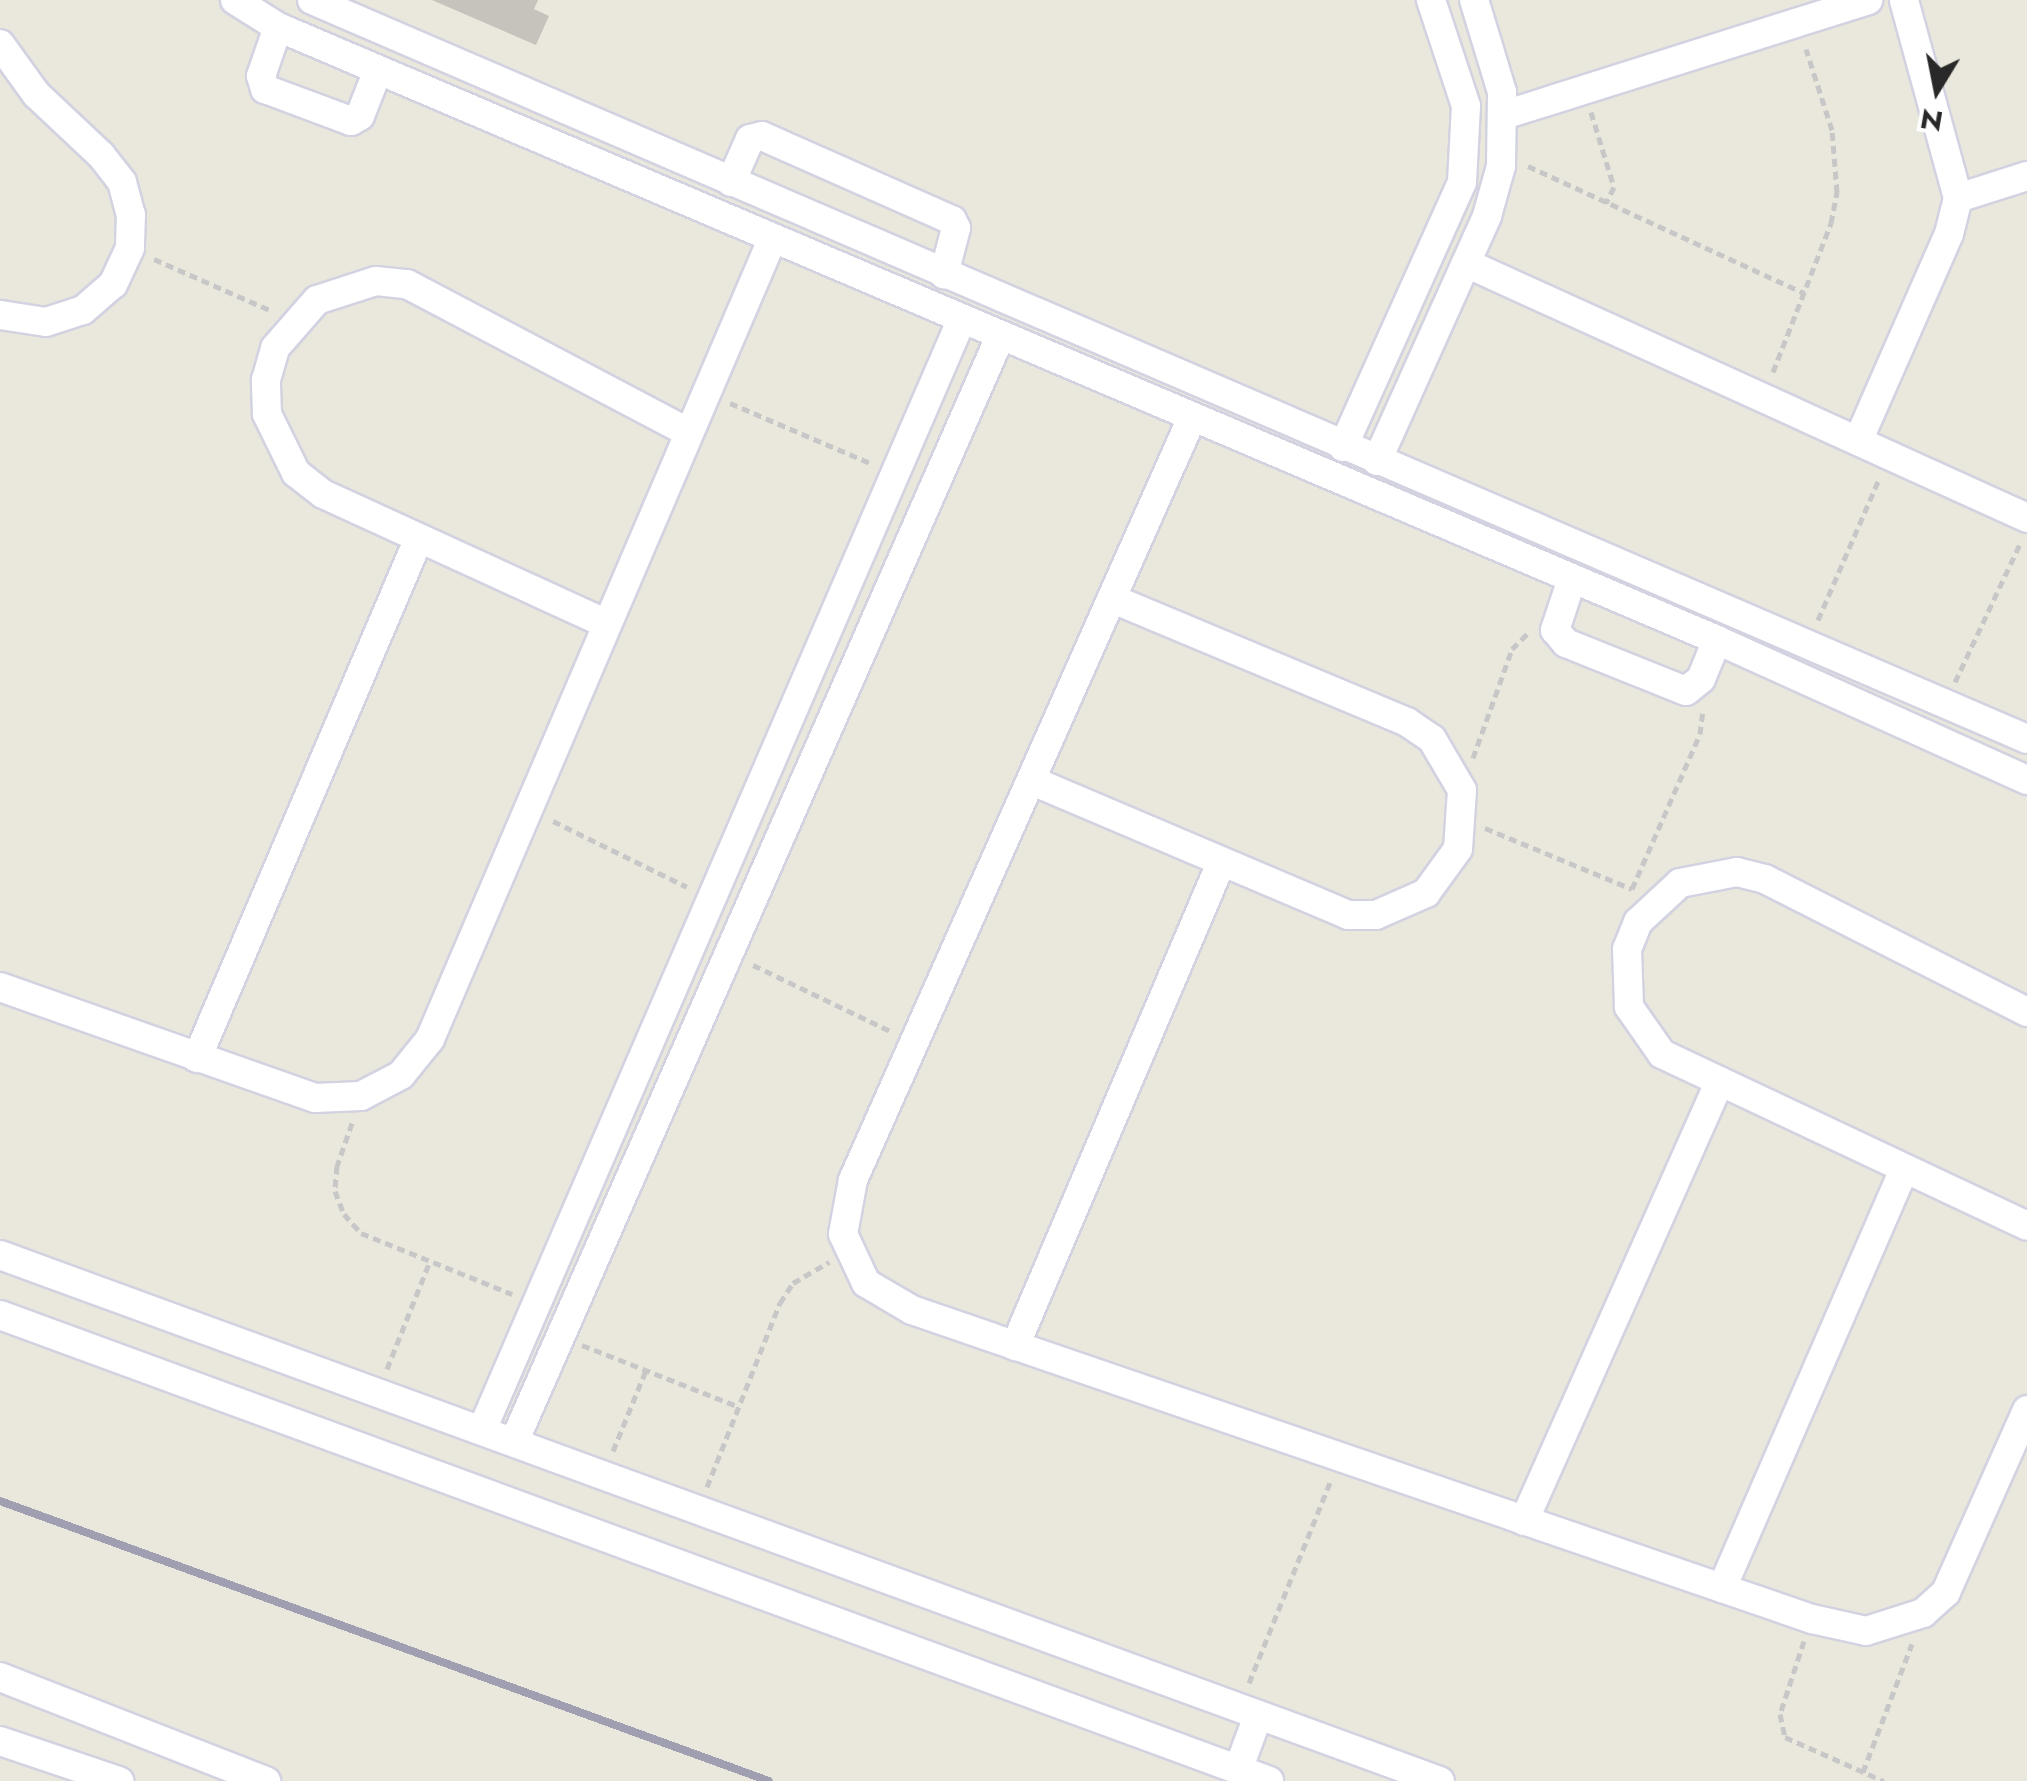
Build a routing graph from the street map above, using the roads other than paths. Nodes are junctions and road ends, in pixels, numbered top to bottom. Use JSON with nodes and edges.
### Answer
{"nodes":[{"id":1,"x":235,"y":0,"type":"edge"},
{"id":2,"x":312,"y":0,"type":"edge"},
{"id":3,"x":1431,"y":0,"type":"edge"},
{"id":4,"x":1868,"y":0,"type":"edge"},
{"id":5,"x":1904,"y":0,"type":"edge"},
{"id":6,"x":1478,"y":11,"type":"edge"},
{"id":7,"x":347,"y":14,"type":"junction"},
{"id":8,"x":278,"y":27,"type":"junction"},
{"id":9,"x":1444,"y":35,"type":"junction"},
{"id":10,"x":0,"y":44,"type":"edge"},
{"id":11,"x":336,"y":52,"type":"junction"},
{"id":12,"x":378,"y":70,"type":"junction"},
{"id":13,"x":1504,"y":115,"type":"junction"},
{"id":14,"x":2027,"y":176,"type":"edge"},
{"id":15,"x":732,"y":182,"type":"junction"},
{"id":16,"x":1958,"y":198,"type":"junction"},
{"id":17,"x":772,"y":240,"type":"junction"},
{"id":18,"x":869,"y":241,"type":"junction"},
{"id":19,"x":1466,"y":263,"type":"junction"},
{"id":20,"x":944,"y":274,"type":"junction"},
{"id":21,"x":855,"y":275,"type":"junction"},
{"id":22,"x":0,"y":316,"type":"edge"},
{"id":23,"x":961,"y":321,"type":"junction"},
{"id":24,"x":1000,"y":337,"type":"junction"},
{"id":25,"x":1390,"y":346,"type":"junction"},
{"id":26,"x":1422,"y":362,"type":"junction"},
{"id":27,"x":1192,"y":420,"type":"junction"},
{"id":28,"x":919,"y":422,"type":"junction"},
{"id":29,"x":688,"y":432,"type":"junction"},
{"id":30,"x":952,"y":438,"type":"junction"},
{"id":31,"x":1858,"y":441,"type":"junction"},
{"id":32,"x":1343,"y":448,"type":"junction"},
{"id":33,"x":1377,"y":461,"type":"junction"},
{"id":34,"x":1523,"y":517,"type":"junction"},
{"id":35,"x":2027,"y":518,"type":"edge"},
{"id":36,"x":418,"y":538,"type":"junction"},
{"id":37,"x":1508,"y":553,"type":"junction"},
{"id":38,"x":1572,"y":579,"type":"junction"},
{"id":39,"x":1116,"y":600,"type":"junction"},
{"id":40,"x":607,"y":624,"type":"junction"},
{"id":41,"x":1717,"y":640,"type":"junction"},
{"id":42,"x":2027,"y":739,"type":"edge"},
{"id":43,"x":2027,"y":780,"type":"edge"},
{"id":44,"x":1035,"y":782,"type":"junction"},
{"id":45,"x":1222,"y":864,"type":"junction"},
{"id":46,"x":0,"y":987,"type":"edge"},
{"id":47,"x":2027,"y":1012,"type":"edge"},
{"id":48,"x":197,"y":1058,"type":"junction"},
{"id":49,"x":1718,"y":1085,"type":"junction"},
{"id":50,"x":1904,"y":1170,"type":"junction"},
{"id":51,"x":2027,"y":1226,"type":"edge"},
{"id":52,"x":0,"y":1255,"type":"edge"},
{"id":53,"x":0,"y":1315,"type":"edge"},
{"id":54,"x":524,"y":1334,"type":"junction"},
{"id":55,"x":558,"y":1342,"type":"junction"},
{"id":56,"x":1016,"y":1346,"type":"junction"},
{"id":57,"x":2027,"y":1410,"type":"edge"},
{"id":58,"x":482,"y":1430,"type":"junction"},
{"id":59,"x":514,"y":1442,"type":"junction"},
{"id":60,"x":1524,"y":1521,"type":"junction"},
{"id":61,"x":1722,"y":1588,"type":"junction"},
{"id":62,"x":0,"y":1677,"type":"edge"},
{"id":63,"x":1248,"y":1712,"type":"junction"},
{"id":64,"x":0,"y":1741,"type":"edge"},
{"id":65,"x":1238,"y":1770,"type":"junction"},
{"id":66,"x":119,"y":1781,"type":"edge"},
{"id":67,"x":266,"y":1781,"type":"edge"},
{"id":68,"x":1269,"y":1781,"type":"edge"},
{"id":69,"x":1440,"y":1781,"type":"edge"}],
"edges":[{"from":1,"to":8,"type":"street"},
{"from":2,"to":7,"type":"street"},
{"from":3,"to":9,"type":"street"},
{"from":4,"to":13,"type":"street"},
{"from":5,"to":16,"type":"street"},
{"from":6,"to":9,"type":"street"},
{"from":6,"to":13,"type":"street"},
{"from":7,"to":11,"type":"street"},
{"from":7,"to":15,"type":"street"},
{"from":8,"to":11,"type":"street"},
{"from":8,"to":12,"type":"street"},
{"from":9,"to":25,"type":"street"},
{"from":10,"to":22,"type":"street"},
{"from":11,"to":12,"type":"street"},
{"from":12,"to":17,"type":"street"},
{"from":13,"to":19,"type":"street"},
{"from":14,"to":16,"type":"street"},
{"from":15,"to":18,"type":"street"},
{"from":15,"to":20,"type":"street"},
{"from":16,"to":31,"type":"street"},
{"from":17,"to":21,"type":"street"},
{"from":17,"to":29,"type":"street"},
{"from":18,"to":20,"type":"street"},
{"from":18,"to":21,"type":"street"},
{"from":19,"to":26,"type":"street"},
{"from":19,"to":31,"type":"street"},
{"from":20,"to":32,"type":"street"},
{"from":21,"to":23,"type":"street"},
{"from":23,"to":24,"type":"street"},
{"from":23,"to":28,"type":"street"},
{"from":24,"to":27,"type":"street"},
{"from":24,"to":30,"type":"street"},
{"from":25,"to":26,"type":"street"},
{"from":25,"to":32,"type":"street"},
{"from":26,"to":33,"type":"street"},
{"from":27,"to":37,"type":"street"},
{"from":27,"to":39,"type":"street"},
{"from":28,"to":30,"type":"street"},
{"from":28,"to":54,"type":"street"},
{"from":29,"to":36,"type":"street"},
{"from":29,"to":40,"type":"street"},
{"from":30,"to":55,"type":"street"},
{"from":31,"to":35,"type":"street"},
{"from":32,"to":33,"type":"street"},
{"from":33,"to":34,"type":"street"},
{"from":34,"to":37,"type":"street"},
{"from":34,"to":42,"type":"street"},
{"from":36,"to":40,"type":"street"},
{"from":36,"to":48,"type":"street"},
{"from":37,"to":38,"type":"street"},
{"from":38,"to":41,"type":"street"},
{"from":38,"to":41,"type":"street"},
{"from":39,"to":44,"type":"street"},
{"from":39,"to":45,"type":"street"},
{"from":40,"to":48,"type":"street"},
{"from":41,"to":43,"type":"street"},
{"from":44,"to":45,"type":"street"},
{"from":44,"to":56,"type":"street"},
{"from":45,"to":56,"type":"street"},
{"from":46,"to":48,"type":"street"},
{"from":47,"to":49,"type":"street"},
{"from":49,"to":50,"type":"street"},
{"from":49,"to":60,"type":"street"},
{"from":50,"to":51,"type":"street"},
{"from":50,"to":61,"type":"street"},
{"from":52,"to":58,"type":"street"},
{"from":53,"to":65,"type":"street"},
{"from":54,"to":55,"type":"street"},
{"from":54,"to":58,"type":"street"},
{"from":55,"to":59,"type":"street"},
{"from":56,"to":60,"type":"street"},
{"from":57,"to":61,"type":"street"},
{"from":58,"to":59,"type":"street"},
{"from":59,"to":63,"type":"street"},
{"from":60,"to":61,"type":"street"},
{"from":62,"to":67,"type":"street"},
{"from":63,"to":65,"type":"street"},
{"from":63,"to":69,"type":"street"},
{"from":64,"to":66,"type":"street"},
{"from":65,"to":68,"type":"street"}]}
